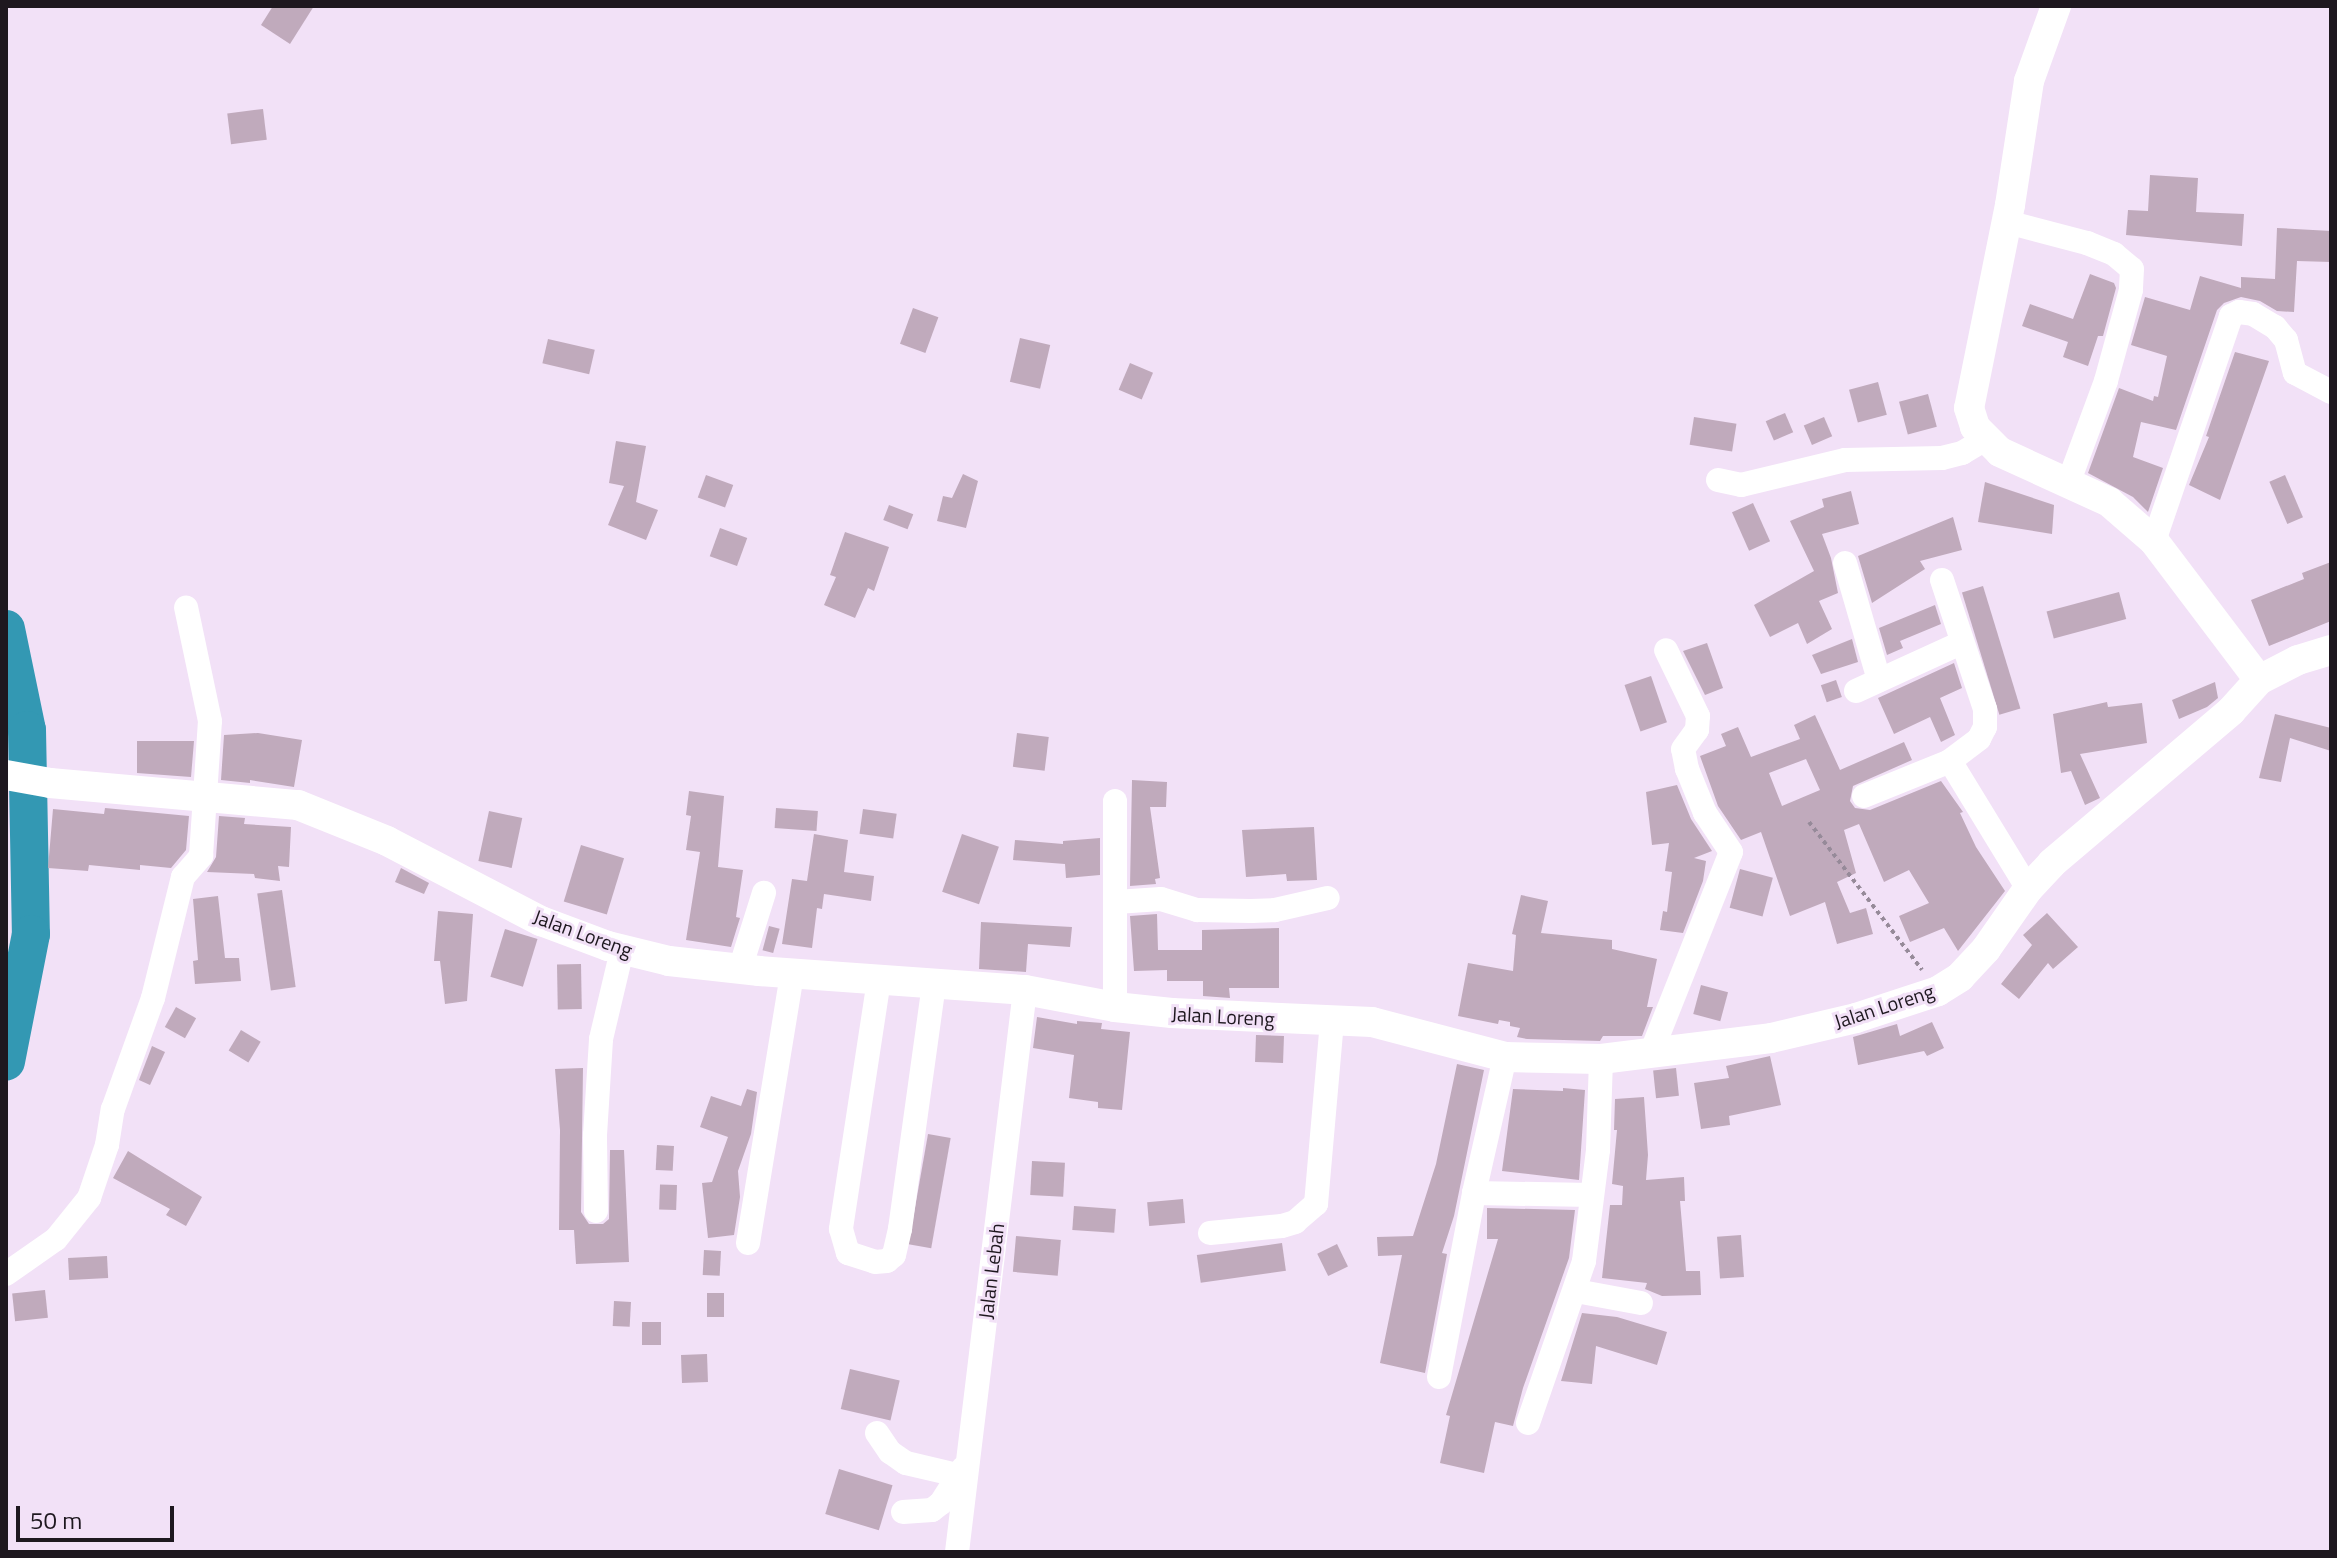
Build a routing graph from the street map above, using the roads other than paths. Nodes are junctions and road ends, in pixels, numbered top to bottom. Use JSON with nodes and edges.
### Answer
{"nodes":[{"id":1,"x":2056,"y":6,"type":"edge"},
{"id":2,"x":2007,"y":222,"type":"junction"},
{"id":3,"x":2331,"y":392,"type":"edge"},
{"id":4,"x":1985,"y":439,"type":"junction"},
{"id":5,"x":1718,"y":480,"type":"dead end"},
{"id":6,"x":2068,"y":484,"type":"junction"},
{"id":7,"x":2154,"y":541,"type":"junction"},
{"id":8,"x":1845,"y":563,"type":"dead end"},
{"id":9,"x":1942,"y":580,"type":"dead end"},
{"id":10,"x":186,"y":607,"type":"dead end"},
{"id":11,"x":1961,"y":643,"type":"junction"},
{"id":12,"x":1666,"y":650,"type":"dead end"},
{"id":13,"x":2331,"y":650,"type":"edge"},
{"id":14,"x":1879,"y":680,"type":"junction"},
{"id":15,"x":2259,"y":680,"type":"junction"},
{"id":16,"x":1856,"y":691,"type":"dead end"},
{"id":17,"x":1950,"y":761,"type":"junction"},
{"id":18,"x":6,"y":775,"type":"edge"},
{"id":19,"x":204,"y":796,"type":"junction"},
{"id":20,"x":1864,"y":796,"type":"dead end"},
{"id":21,"x":1115,"y":801,"type":"dead end"},
{"id":22,"x":2028,"y":889,"type":"junction"},
{"id":23,"x":764,"y":893,"type":"dead end"},
{"id":24,"x":1328,"y":898,"type":"dead end"},
{"id":25,"x":1116,"y":902,"type":"junction"},
{"id":26,"x":622,"y":950,"type":"junction"},
{"id":27,"x":740,"y":969,"type":"junction"},
{"id":28,"x":792,"y":974,"type":"junction"},
{"id":29,"x":879,"y":980,"type":"junction"},
{"id":30,"x":934,"y":984,"type":"junction"},
{"id":31,"x":1025,"y":990,"type":"junction"},
{"id":32,"x":1115,"y":1007,"type":"junction"},
{"id":33,"x":1332,"y":1020,"type":"junction"},
{"id":34,"x":1651,"y":1053,"type":"junction"},
{"id":35,"x":1505,"y":1057,"type":"junction"},
{"id":36,"x":1601,"y":1059,"type":"junction"},
{"id":37,"x":1474,"y":1193,"type":"junction"},
{"id":38,"x":1592,"y":1195,"type":"junction"},
{"id":39,"x":596,"y":1211,"type":"dead end"},
{"id":40,"x":1210,"y":1233,"type":"dead end"},
{"id":41,"x":748,"y":1243,"type":"dead end"},
{"id":42,"x":6,"y":1274,"type":"edge"},
{"id":43,"x":1576,"y":1291,"type":"junction"},
{"id":44,"x":1641,"y":1303,"type":"dead end"},
{"id":45,"x":1439,"y":1377,"type":"dead end"},
{"id":46,"x":1528,"y":1423,"type":"dead end"},
{"id":47,"x":877,"y":1433,"type":"dead end"},
{"id":48,"x":962,"y":1469,"type":"junction"},
{"id":49,"x":903,"y":1512,"type":"dead end"},
{"id":50,"x":957,"y":1552,"type":"edge"}],
"edges":[{"from":1,"to":2,"type":"street"},
{"from":2,"to":4,"type":"street"},
{"from":2,"to":6,"type":"street"},
{"from":3,"to":7,"type":"street"},
{"from":4,"to":5,"type":"street"},
{"from":4,"to":6,"type":"street"},
{"from":6,"to":7,"type":"street"},
{"from":7,"to":15,"type":"street"},
{"from":8,"to":14,"type":"street"},
{"from":9,"to":11,"type":"street"},
{"from":10,"to":19,"type":"street"},
{"from":11,"to":14,"type":"street"},
{"from":11,"to":17,"type":"street"},
{"from":12,"to":34,"type":"street"},
{"from":13,"to":15,"type":"street","name":"Jalan Loreng"},
{"from":14,"to":16,"type":"street"},
{"from":15,"to":22,"type":"street","name":"Jalan Loreng"},
{"from":17,"to":20,"type":"street"},
{"from":17,"to":22,"type":"street"},
{"from":18,"to":19,"type":"street","name":"Jalan Loreng"},
{"from":19,"to":26,"type":"street","name":"Jalan Loreng"},
{"from":19,"to":42,"type":"street"},
{"from":21,"to":25,"type":"street"},
{"from":22,"to":34,"type":"street","name":"Jalan Loreng"},
{"from":23,"to":27,"type":"street"},
{"from":24,"to":25,"type":"street"},
{"from":25,"to":32,"type":"street"},
{"from":26,"to":27,"type":"street","name":"Jalan Loreng"},
{"from":26,"to":39,"type":"street"},
{"from":27,"to":28,"type":"street","name":"Jalan Loreng"},
{"from":28,"to":29,"type":"street","name":"Jalan Loreng"},
{"from":28,"to":41,"type":"street"},
{"from":29,"to":30,"type":"street","name":"Jalan Loreng"},
{"from":29,"to":30,"type":"street"},
{"from":30,"to":31,"type":"street","name":"Jalan Loreng"},
{"from":31,"to":32,"type":"street","name":"Jalan Loreng"},
{"from":31,"to":48,"type":"street","name":"Jalan Lebah"},
{"from":32,"to":33,"type":"street","name":"Jalan Loreng"},
{"from":33,"to":35,"type":"street","name":"Jalan Loreng"},
{"from":33,"to":40,"type":"street"},
{"from":34,"to":36,"type":"street","name":"Jalan Loreng"},
{"from":35,"to":36,"type":"street","name":"Jalan Loreng"},
{"from":35,"to":37,"type":"street"},
{"from":36,"to":38,"type":"street"},
{"from":37,"to":38,"type":"street"},
{"from":37,"to":45,"type":"street"},
{"from":38,"to":43,"type":"street"},
{"from":43,"to":44,"type":"street"},
{"from":43,"to":46,"type":"street"},
{"from":47,"to":48,"type":"street"},
{"from":48,"to":49,"type":"street"},
{"from":48,"to":50,"type":"street","name":"Jalan Lebah"}]}
